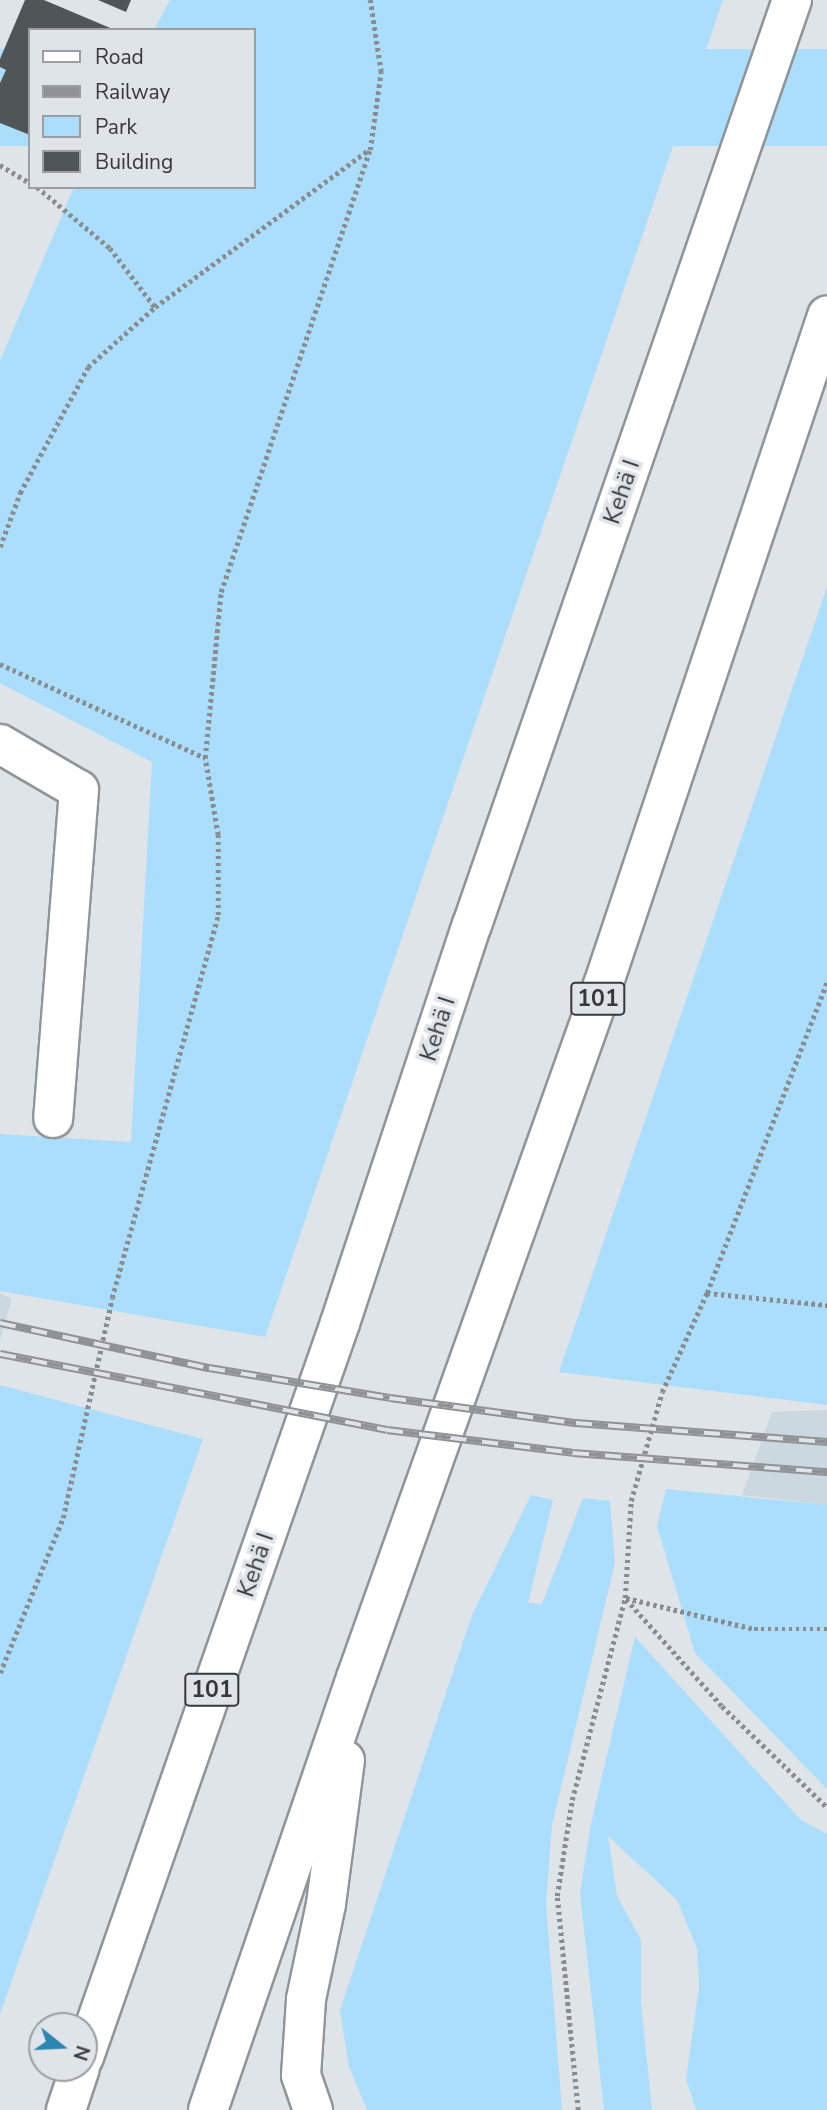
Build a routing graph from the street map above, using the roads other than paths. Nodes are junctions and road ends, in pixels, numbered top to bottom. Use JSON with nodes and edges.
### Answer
{"nodes":[{"id":1,"x":792,"y":0,"type":"edge"},
{"id":2,"x":827,"y":316,"type":"edge"},
{"id":3,"x":0,"y":744,"type":"edge"},
{"id":4,"x":53,"y":1118,"type":"dead end"},
{"id":5,"x":356,"y":1678,"type":"junction"},
{"id":6,"x":98,"y":2017,"type":"edge"},
{"id":7,"x":75,"y":2082,"type":"edge"},
{"id":8,"x":65,"y":2110,"type":"edge"},
{"id":9,"x":208,"y":2110,"type":"edge"},
{"id":10,"x":313,"y":2110,"type":"edge"}],
"edges":[{"from":1,"to":6,"type":"main road","name":"Kehä I","number":"101"},
{"from":2,"to":5,"type":"main road","number":"101"},
{"from":3,"to":4,"type":"main road"},
{"from":5,"to":9,"type":"main road","number":"101"},
{"from":5,"to":10,"type":"main road"},
{"from":7,"to":8,"type":"main road"}]}
